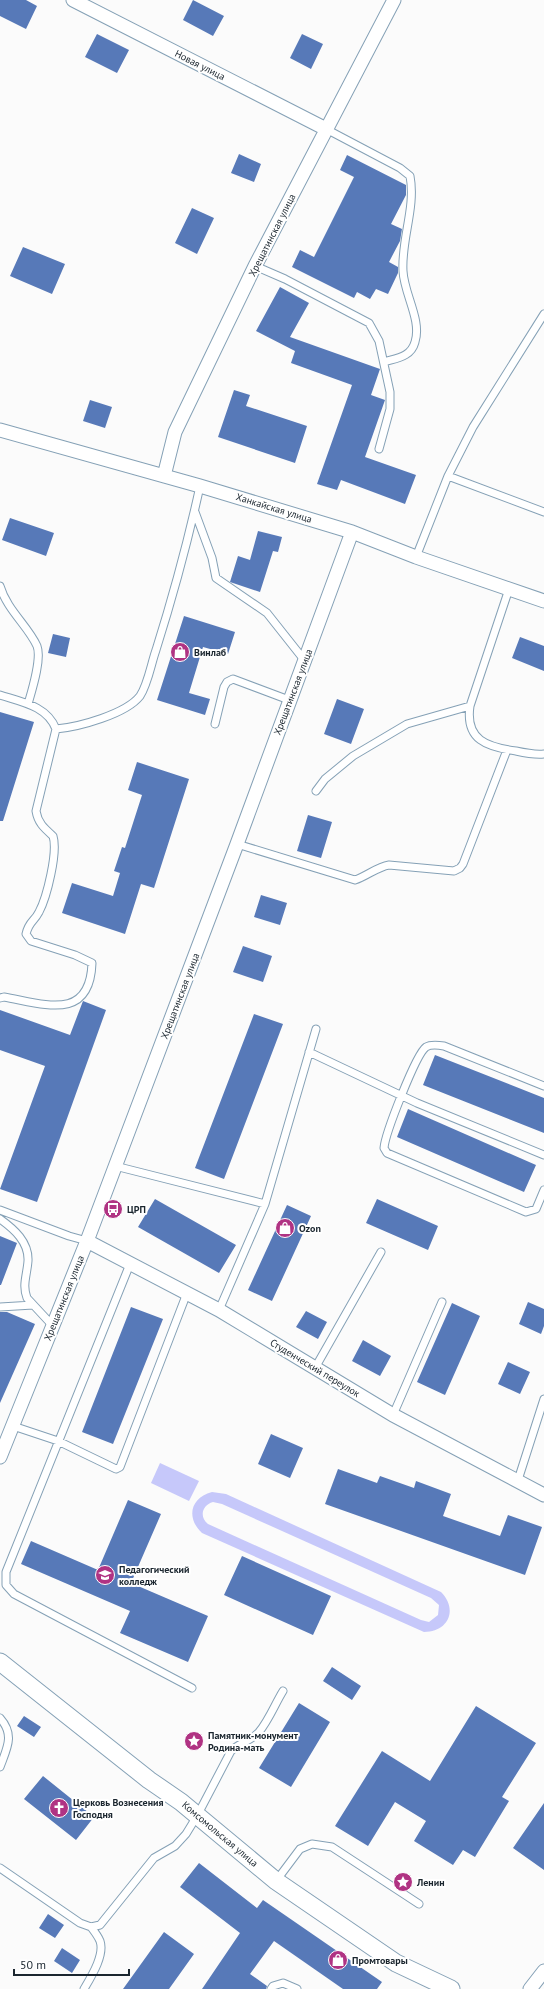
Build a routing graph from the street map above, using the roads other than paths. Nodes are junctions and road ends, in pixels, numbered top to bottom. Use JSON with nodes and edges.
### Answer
{"nodes":[{"id":1,"x":73,"y":0,"type":"edge"},
{"id":2,"x":394,"y":0,"type":"edge"},
{"id":3,"x":326,"y":129,"type":"junction"},
{"id":4,"x":255,"y":266,"type":"junction"},
{"id":5,"x":544,"y":314,"type":"edge"},
{"id":6,"x":384,"y":362,"type":"junction"},
{"id":7,"x":0,"y":432,"type":"edge"},
{"id":8,"x":379,"y":448,"type":"dead end"},
{"id":9,"x":164,"y":476,"type":"junction"},
{"id":10,"x":448,"y":476,"type":"junction"},
{"id":11,"x":200,"y":486,"type":"junction"},
{"id":12,"x":194,"y":512,"type":"junction"},
{"id":13,"x":544,"y":512,"type":"edge"},
{"id":14,"x":352,"y":532,"type":"junction"},
{"id":15,"x":416,"y":557,"type":"junction"},
{"id":16,"x":0,"y":586,"type":"edge"},
{"id":17,"x":509,"y":589,"type":"junction"},
{"id":18,"x":544,"y":601,"type":"edge"},
{"id":19,"x":305,"y":661,"type":"junction"},
{"id":20,"x":0,"y":695,"type":"edge"},
{"id":21,"x":289,"y":700,"type":"junction"},
{"id":22,"x":28,"y":704,"type":"junction"},
{"id":23,"x":470,"y":706,"type":"junction"},
{"id":24,"x":215,"y":724,"type":"dead end"},
{"id":25,"x":56,"y":729,"type":"junction"},
{"id":26,"x":507,"y":750,"type":"junction"},
{"id":27,"x":544,"y":754,"type":"edge"},
{"id":28,"x":316,"y":791,"type":"dead end"},
{"id":29,"x":237,"y":844,"type":"junction"},
{"id":30,"x":0,"y":998,"type":"edge"},
{"id":31,"x":316,"y":1029,"type":"dead end"},
{"id":32,"x":309,"y":1052,"type":"junction"},
{"id":33,"x":544,"y":1086,"type":"edge"},
{"id":34,"x":401,"y":1095,"type":"junction"},
{"id":35,"x":544,"y":1155,"type":"edge"},
{"id":36,"x":115,"y":1166,"type":"junction"},
{"id":37,"x":544,"y":1190,"type":"edge"},
{"id":38,"x":265,"y":1204,"type":"junction"},
{"id":39,"x":0,"y":1210,"type":"edge"},
{"id":40,"x":0,"y":1219,"type":"edge"},
{"id":41,"x":87,"y":1241,"type":"junction"},
{"id":42,"x":381,"y":1252,"type":"dead end"},
{"id":43,"x":130,"y":1264,"type":"junction"},
{"id":44,"x":187,"y":1293,"type":"junction"},
{"id":45,"x":442,"y":1302,"type":"dead end"},
{"id":46,"x":33,"y":1305,"type":"junction"},
{"id":47,"x":0,"y":1307,"type":"edge"},
{"id":48,"x":219,"y":1310,"type":"junction"},
{"id":49,"x":53,"y":1326,"type":"junction"},
{"id":50,"x":315,"y":1368,"type":"junction"},
{"id":51,"x":544,"y":1399,"type":"edge"},
{"id":52,"x":393,"y":1415,"type":"junction"},
{"id":53,"x":13,"y":1426,"type":"junction"},
{"id":54,"x":58,"y":1441,"type":"junction"},
{"id":55,"x":0,"y":1458,"type":"edge"},
{"id":56,"x":518,"y":1480,"type":"junction"},
{"id":57,"x":544,"y":1495,"type":"edge"},
{"id":58,"x":0,"y":1662,"type":"edge"},
{"id":59,"x":192,"y":1688,"type":"dead end"},
{"id":60,"x":283,"y":1690,"type":"dead end"},
{"id":61,"x":0,"y":1718,"type":"edge"},
{"id":62,"x":0,"y":1767,"type":"edge"},
{"id":63,"x":197,"y":1816,"type":"junction"},
{"id":64,"x":0,"y":1868,"type":"edge"},
{"id":65,"x":276,"y":1881,"type":"junction"},
{"id":66,"x":419,"y":1904,"type":"dead end"},
{"id":67,"x":91,"y":1927,"type":"junction"},
{"id":68,"x":544,"y":1971,"type":"edge"},
{"id":69,"x":84,"y":1989,"type":"edge"},
{"id":70,"x":272,"y":1989,"type":"edge"},
{"id":71,"x":297,"y":1989,"type":"edge"},
{"id":72,"x":451,"y":1989,"type":"edge"},
{"id":73,"x":530,"y":1989,"type":"edge"}],
"edges":[{"from":1,"to":3,"type":"street","name":"Новая улица"},
{"from":2,"to":3,"type":"street","name":"Хрещатинская улица"},
{"from":3,"to":4,"type":"street","name":"Хрещатинская улица"},
{"from":3,"to":6,"type":"lane"},
{"from":4,"to":6,"type":"lane"},
{"from":4,"to":9,"type":"street","name":"Хрещатинская улица"},
{"from":5,"to":10,"type":"lane"},
{"from":6,"to":8,"type":"lane"},
{"from":7,"to":9,"type":"street","name":"Ханкайская улица"},
{"from":9,"to":11,"type":"street","name":"Ханкайская улица"},
{"from":10,"to":13,"type":"lane"},
{"from":10,"to":15,"type":"lane"},
{"from":11,"to":12,"type":"lane"},
{"from":11,"to":14,"type":"street","name":"Ханкайская улица"},
{"from":12,"to":19,"type":"lane"},
{"from":12,"to":25,"type":"lane"},
{"from":14,"to":15,"type":"street","name":"Ханкайская улица"},
{"from":14,"to":19,"type":"street","name":"Хрещатинская улица"},
{"from":15,"to":17,"type":"street","name":"Ханкайская улица"},
{"from":16,"to":22,"type":"lane"},
{"from":17,"to":18,"type":"street","name":"Ханкайская улица"},
{"from":17,"to":23,"type":"lane"},
{"from":19,"to":21,"type":"street","name":"Хрещатинская улица"},
{"from":20,"to":22,"type":"lane"},
{"from":21,"to":24,"type":"lane"},
{"from":21,"to":29,"type":"street","name":"Хрещатинская улица"},
{"from":22,"to":25,"type":"lane"},
{"from":23,"to":26,"type":"lane"},
{"from":23,"to":28,"type":"lane"},
{"from":25,"to":30,"type":"lane"},
{"from":26,"to":27,"type":"lane"},
{"from":26,"to":29,"type":"lane"},
{"from":29,"to":36,"type":"street","name":"Хрещатинская улица"},
{"from":31,"to":32,"type":"lane"},
{"from":32,"to":34,"type":"lane"},
{"from":32,"to":38,"type":"lane"},
{"from":33,"to":34,"type":"lane"},
{"from":34,"to":35,"type":"lane"},
{"from":34,"to":37,"type":"lane"},
{"from":36,"to":38,"type":"lane"},
{"from":36,"to":41,"type":"street","name":"Хрещатинская улица"},
{"from":38,"to":48,"type":"lane"},
{"from":39,"to":41,"type":"lane"},
{"from":40,"to":46,"type":"lane"},
{"from":41,"to":43,"type":"street","name":"Студенческий переулок"},
{"from":41,"to":49,"type":"street","name":"Хрещатинская улица"},
{"from":42,"to":50,"type":"lane"},
{"from":43,"to":44,"type":"street","name":"Студенческий переулок"},
{"from":43,"to":54,"type":"lane"},
{"from":44,"to":48,"type":"street","name":"Студенческий переулок"},
{"from":44,"to":54,"type":"lane"},
{"from":45,"to":52,"type":"lane"},
{"from":46,"to":47,"type":"lane"},
{"from":46,"to":49,"type":"lane"},
{"from":48,"to":50,"type":"street","name":"Студенческий переулок"},
{"from":49,"to":53,"type":"street","name":"Хрещатинская улица"},
{"from":50,"to":52,"type":"street","name":"Студенческий переулок"},
{"from":51,"to":56,"type":"lane"},
{"from":52,"to":56,"type":"street","name":"Студенческий переулок"},
{"from":53,"to":54,"type":"lane"},
{"from":53,"to":55,"type":"street","name":"Хрещатинская улица"},
{"from":54,"to":59,"type":"lane"},
{"from":56,"to":57,"type":"street","name":"Студенческий переулок"},
{"from":58,"to":63,"type":"street","name":"Комсомольская улица"},
{"from":60,"to":63,"type":"lane"},
{"from":61,"to":62,"type":"lane"},
{"from":63,"to":65,"type":"street","name":"Комсомольская улица"},
{"from":63,"to":67,"type":"lane"},
{"from":64,"to":67,"type":"lane"},
{"from":65,"to":66,"type":"lane"},
{"from":65,"to":72,"type":"street","name":"Комсомольская улица"},
{"from":67,"to":69,"type":"lane"},
{"from":68,"to":73,"type":"street"},
{"from":70,"to":71,"type":"lane"}]}
